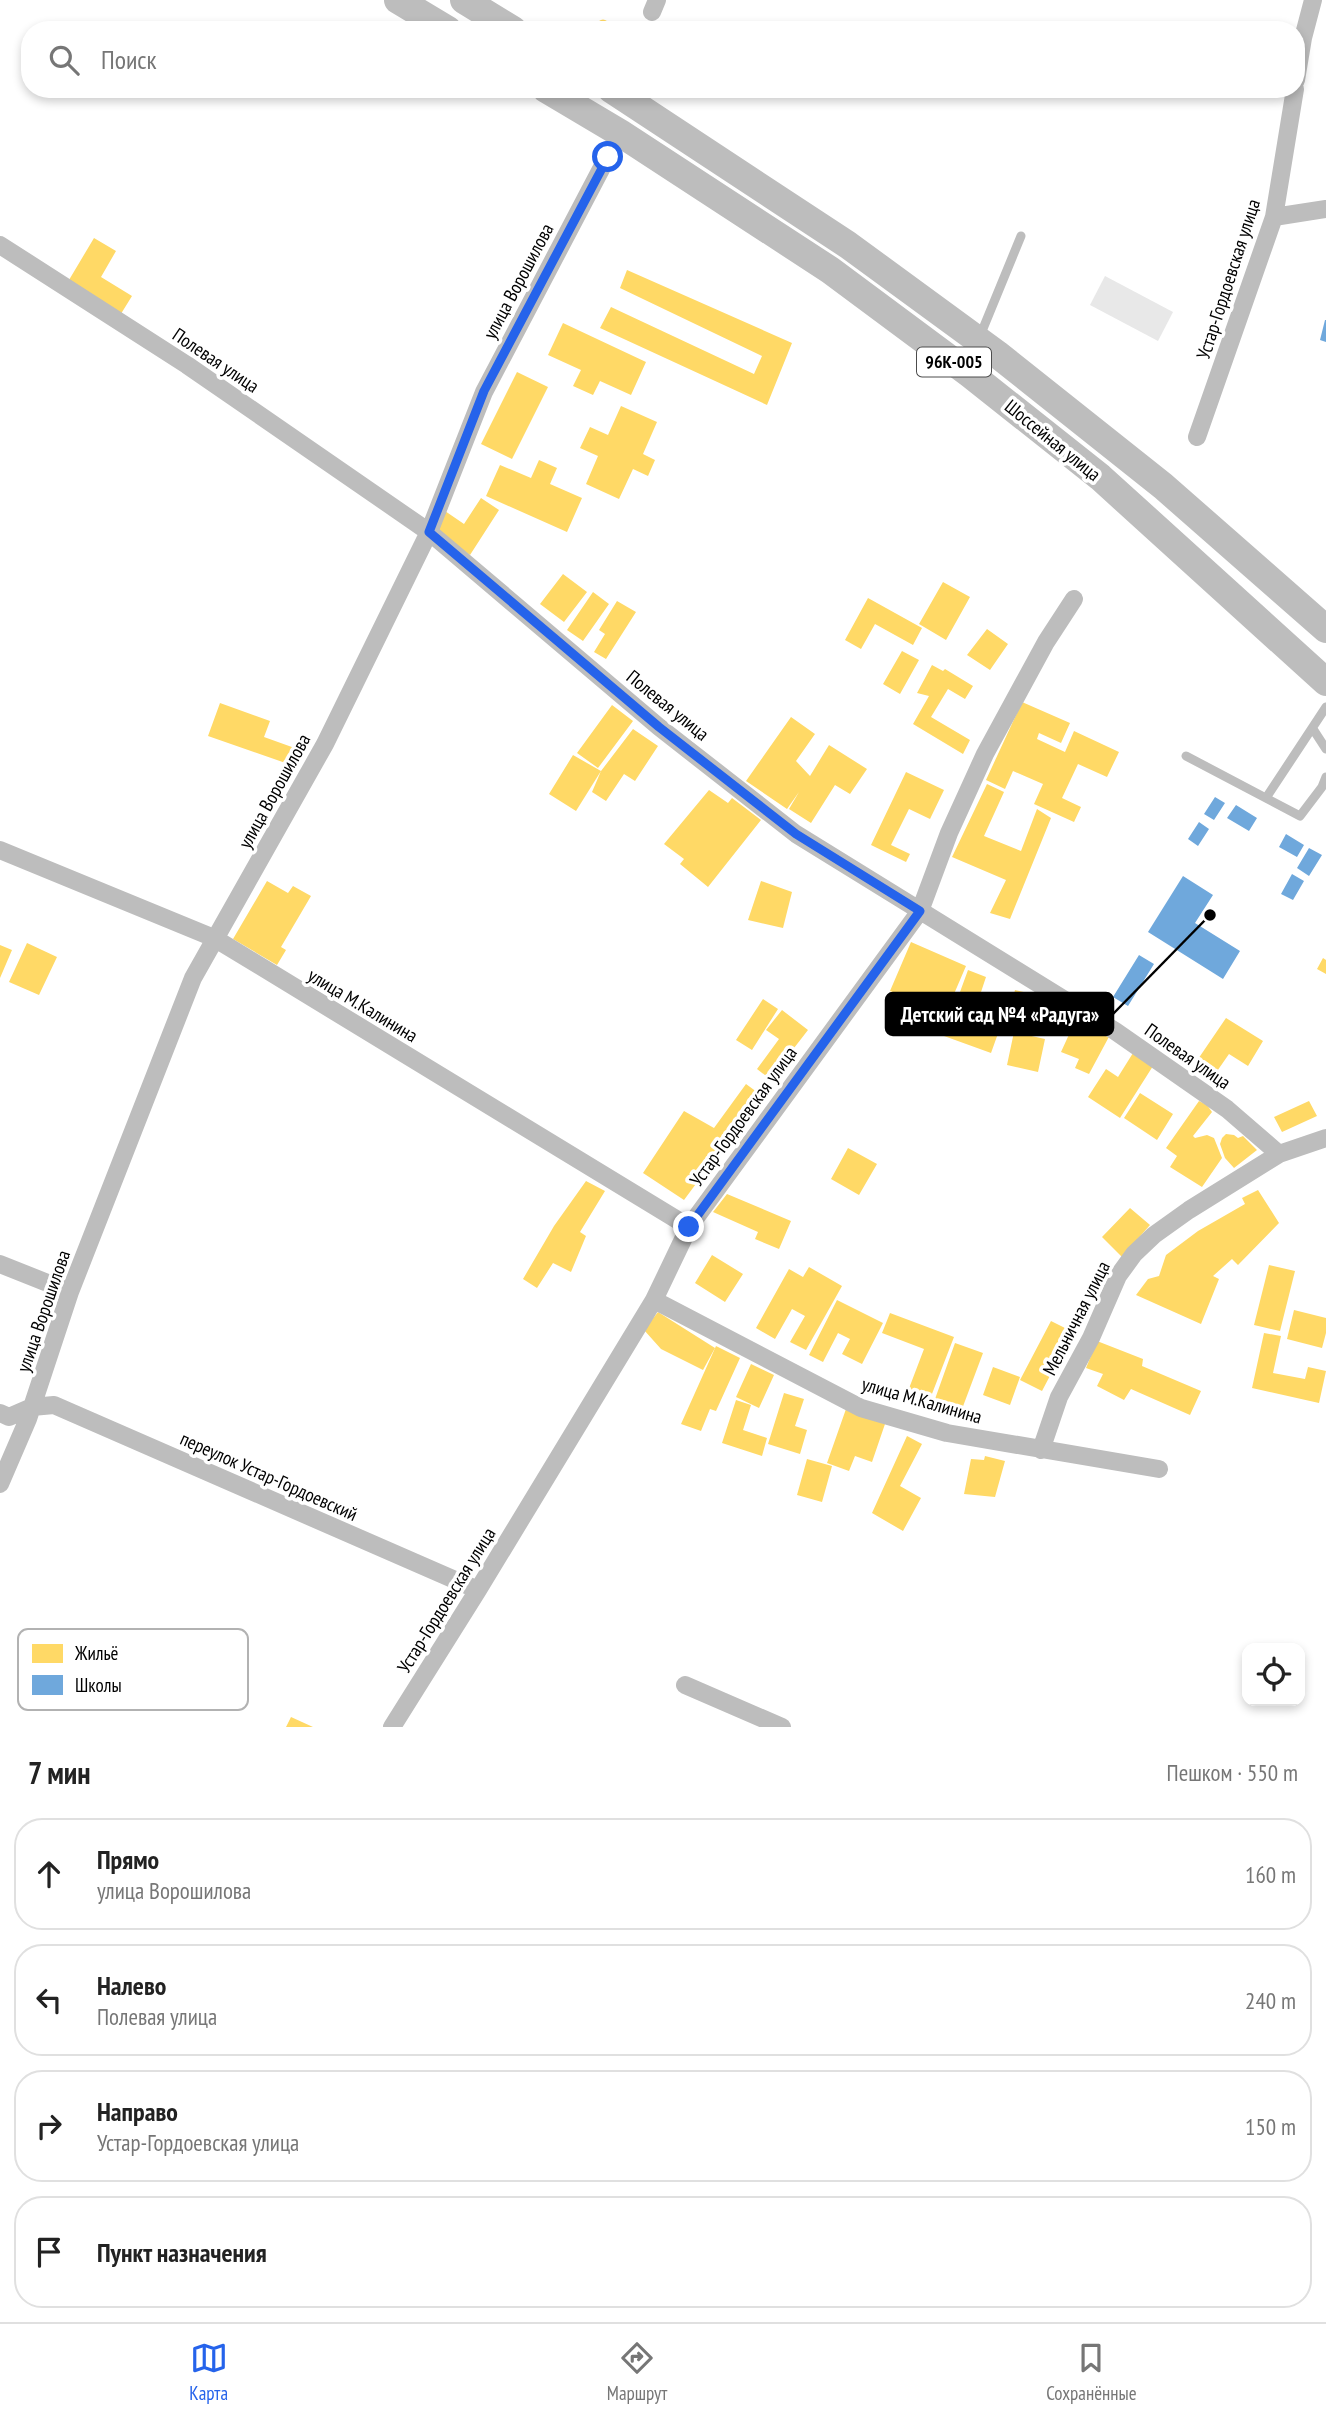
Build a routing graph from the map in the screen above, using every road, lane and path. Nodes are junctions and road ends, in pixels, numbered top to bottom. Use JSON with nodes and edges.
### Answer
{"nodes":[{"id":1,"x":398,"y":0,"type":"edge"},
{"id":2,"x":464,"y":0,"type":"edge"},
{"id":3,"x":1313,"y":0,"type":"edge"},
{"id":4,"x":433,"y":21,"type":"edge"},
{"id":5,"x":498,"y":21,"type":"edge"},
{"id":6,"x":1305,"y":38,"type":"edge"},
{"id":7,"x":562,"y":98,"type":"edge"},
{"id":8,"x":625,"y":98,"type":"edge"},
{"id":9,"x":1294,"y":98,"type":"edge"},
{"id":10,"x":620,"y":133,"type":"junction"},
{"id":11,"x":1326,"y":209,"type":"edge"},
{"id":12,"x":1274,"y":217,"type":"junction"},
{"id":13,"x":1021,"y":236,"type":"dead end"},
{"id":14,"x":0,"y":245,"type":"edge"},
{"id":15,"x":978,"y":341,"type":"junction"},
{"id":16,"x":1197,"y":437,"type":"dead end"},
{"id":17,"x":429,"y":532,"type":"junction"},
{"id":18,"x":1074,"y":599,"type":"dead end"},
{"id":19,"x":1326,"y":629,"type":"edge"},
{"id":20,"x":1326,"y":682,"type":"edge"},
{"id":21,"x":1326,"y":707,"type":"edge"},
{"id":22,"x":1313,"y":729,"type":"junction"},
{"id":23,"x":1326,"y":748,"type":"edge"},
{"id":24,"x":1186,"y":756,"type":"dead end"},
{"id":25,"x":1326,"y":777,"type":"edge"},
{"id":26,"x":1266,"y":798,"type":"junction"},
{"id":27,"x":0,"y":850,"type":"edge"},
{"id":28,"x":920,"y":911,"type":"junction"},
{"id":29,"x":214,"y":938,"type":"junction"},
{"id":30,"x":1326,"y":1138,"type":"edge"},
{"id":31,"x":1279,"y":1154,"type":"junction"},
{"id":32,"x":689,"y":1227,"type":"junction"},
{"id":33,"x":0,"y":1264,"type":"edge"},
{"id":34,"x":70,"y":1292,"type":"junction"},
{"id":35,"x":654,"y":1300,"type":"junction"},
{"id":36,"x":37,"y":1406,"type":"junction"},
{"id":37,"x":0,"y":1413,"type":"edge"},
{"id":38,"x":1041,"y":1450,"type":"junction"},
{"id":39,"x":1159,"y":1469,"type":"dead end"},
{"id":40,"x":0,"y":1484,"type":"edge"},
{"id":41,"x":478,"y":1590,"type":"junction"},
{"id":42,"x":685,"y":1685,"type":"dead end"},
{"id":43,"x":392,"y":1727,"type":"edge"},
{"id":44,"x":782,"y":1727,"type":"edge"}],
"edges":[{"from":1,"to":4,"type":"main road"},
{"from":2,"to":5,"type":"main road"},
{"from":3,"to":6,"type":"street"},
{"from":7,"to":10,"type":"main road","name":"Шоссейная улица","number":"96К-005"},
{"from":8,"to":15,"type":"main road","name":"Шоссейная улица","number":"96К-005"},
{"from":9,"to":12,"type":"street","name":"Устар-Гордоевская улица"},
{"from":10,"to":17,"type":"street","name":"улица Ворошилова"},
{"from":10,"to":20,"type":"main road","name":"Шоссейная улица","number":"96К-005"},
{"from":11,"to":12,"type":"street"},
{"from":12,"to":16,"type":"street","name":"Устар-Гордоевская улица"},
{"from":13,"to":15,"type":"lane"},
{"from":14,"to":17,"type":"street","name":"Полевая улица"},
{"from":15,"to":19,"type":"main road","name":"Шоссейная улица","number":"96К-005"},
{"from":17,"to":28,"type":"street","name":"Полевая улица"},
{"from":17,"to":29,"type":"street","name":"улица Ворошилова"},
{"from":18,"to":28,"type":"street","name":"Устар-Гордоевская улица"},
{"from":21,"to":22,"type":"lane"},
{"from":22,"to":23,"type":"lane"},
{"from":22,"to":26,"type":"lane"},
{"from":24,"to":26,"type":"lane"},
{"from":25,"to":26,"type":"lane"},
{"from":27,"to":29,"type":"street","name":"улица М.Калинина"},
{"from":28,"to":31,"type":"street","name":"Полевая улица"},
{"from":28,"to":32,"type":"street","name":"Устар-Гордоевская улица"},
{"from":29,"to":32,"type":"street","name":"улица М.Калинина"},
{"from":29,"to":34,"type":"street","name":"улица Ворошилова"},
{"from":30,"to":31,"type":"street"},
{"from":31,"to":38,"type":"street","name":"Мельничная улица"},
{"from":32,"to":35,"type":"street","name":"Устар-Гордоевская улица"},
{"from":33,"to":34,"type":"street"},
{"from":34,"to":36,"type":"street","name":"улица Ворошилова"},
{"from":35,"to":38,"type":"street","name":"улица М.Калинина"},
{"from":35,"to":41,"type":"street","name":"Устар-Гордоевская улица"},
{"from":36,"to":37,"type":"street"},
{"from":36,"to":40,"type":"street","name":"улица Ворошилова"},
{"from":36,"to":41,"type":"street","name":"переулок Устар-Гордоевский"},
{"from":38,"to":39,"type":"street","name":"улица М.Калинина"},
{"from":41,"to":43,"type":"street","name":"Устар-Гордоевская улица"},
{"from":42,"to":44,"type":"street"}]}
